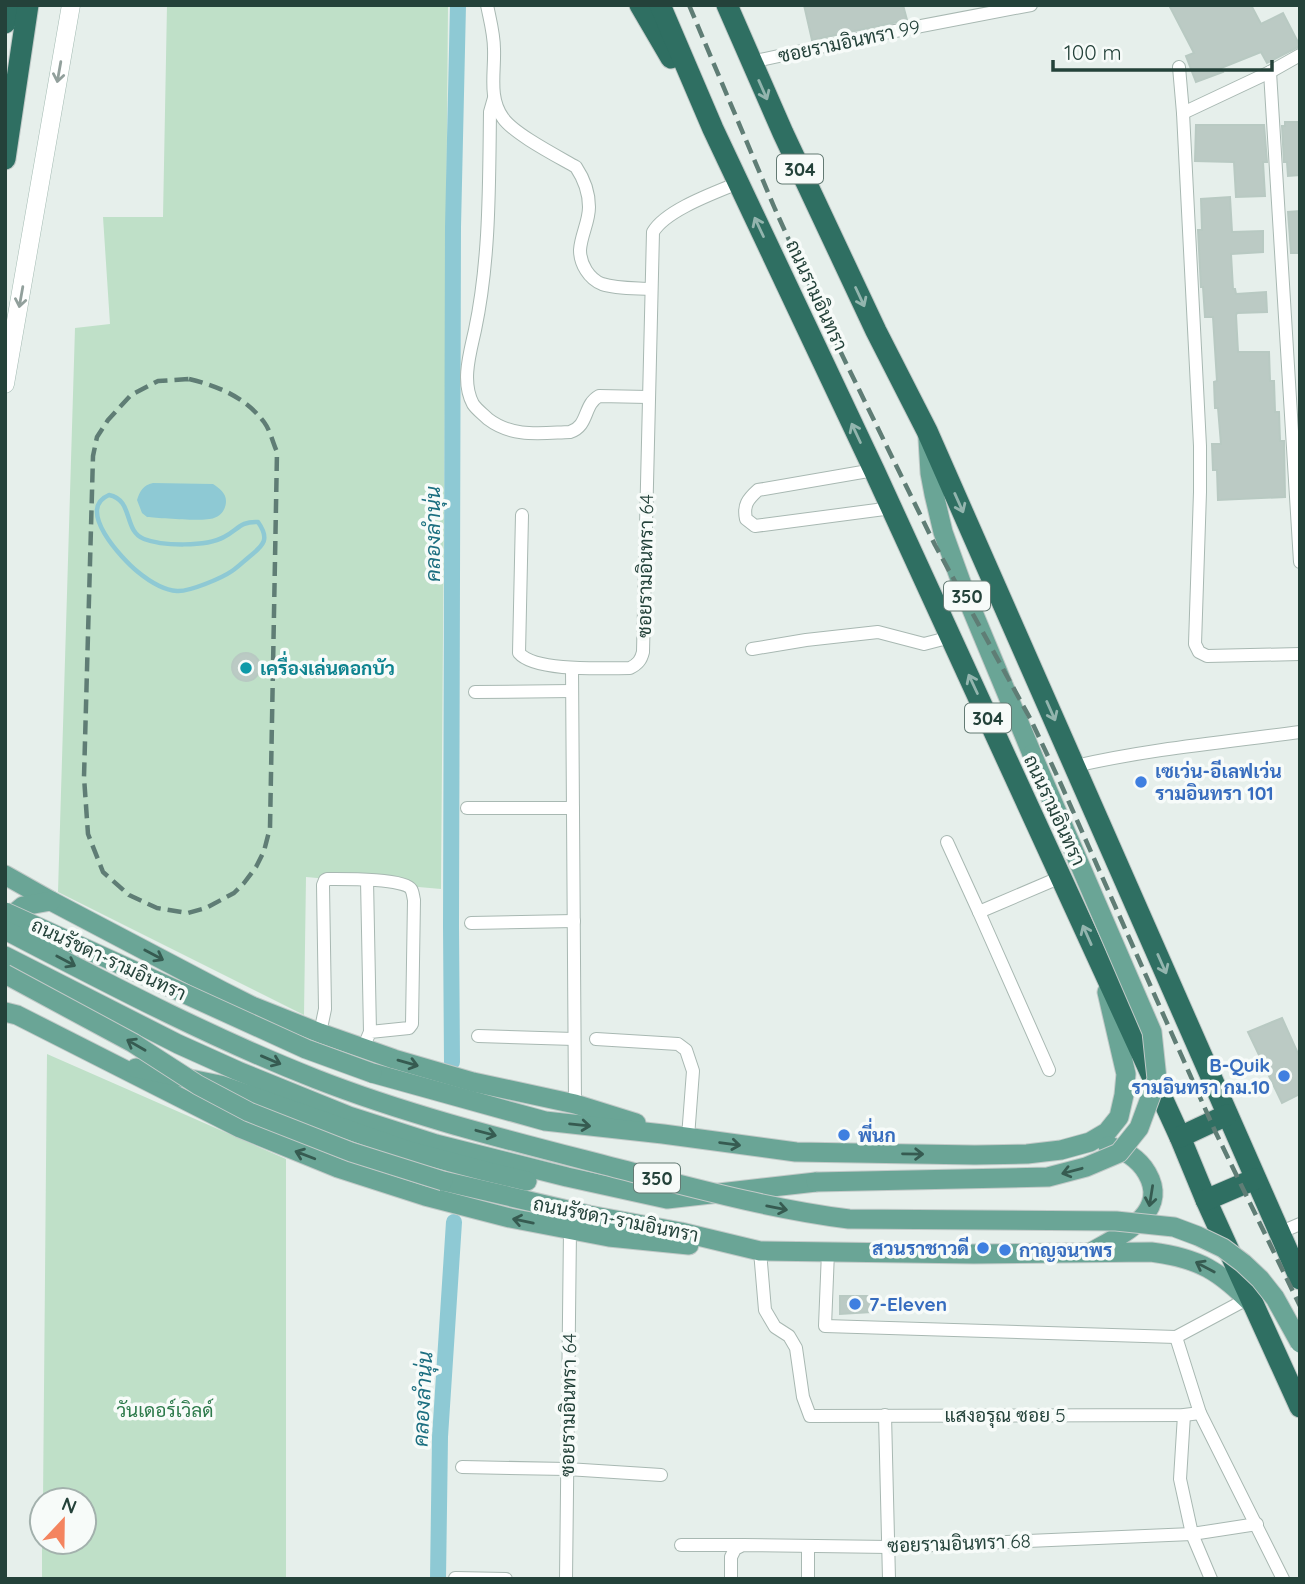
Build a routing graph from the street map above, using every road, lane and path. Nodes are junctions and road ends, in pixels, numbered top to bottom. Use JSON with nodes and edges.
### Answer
{"nodes":[{"id":1,"x":8,"y":5,"type":"edge"},
{"id":2,"x":28,"y":5,"type":"edge"},
{"id":3,"x":71,"y":5,"type":"edge"},
{"id":4,"x":487,"y":5,"type":"edge"},
{"id":5,"x":640,"y":5,"type":"edge"},
{"id":6,"x":660,"y":5,"type":"edge"},
{"id":7,"x":727,"y":5,"type":"edge"},
{"id":8,"x":1031,"y":5,"type":"edge"},
{"id":9,"x":5,"y":23,"type":"edge"},
{"id":10,"x":1300,"y":55,"type":"edge"},
{"id":11,"x":751,"y":62,"type":"junction"},
{"id":12,"x":1179,"y":67,"type":"dead end"},
{"id":13,"x":1270,"y":72,"type":"junction"},
{"id":14,"x":494,"y":98,"type":"junction"},
{"id":15,"x":1182,"y":113,"type":"junction"},
{"id":16,"x":713,"y":129,"type":"junction"},
{"id":17,"x":5,"y":159,"type":"edge"},
{"id":18,"x":738,"y":183,"type":"junction"},
{"id":19,"x":651,"y":289,"type":"junction"},
{"id":20,"x":5,"y":384,"type":"edge"},
{"id":21,"x":648,"y":397,"type":"junction"},
{"id":22,"x":927,"y":431,"type":"junction"},
{"id":23,"x":874,"y":470,"type":"junction"},
{"id":24,"x":892,"y":508,"type":"junction"},
{"id":25,"x":522,"y":515,"type":"dead end"},
{"id":26,"x":1300,"y":562,"type":"edge"},
{"id":27,"x":951,"y":636,"type":"junction"},
{"id":28,"x":752,"y":649,"type":"dead end"},
{"id":29,"x":1300,"y":654,"type":"edge"},
{"id":30,"x":572,"y":668,"type":"junction"},
{"id":31,"x":572,"y":691,"type":"junction"},
{"id":32,"x":475,"y":692,"type":"dead end"},
{"id":33,"x":1300,"y":732,"type":"edge"},
{"id":34,"x":1075,"y":766,"type":"junction"},
{"id":35,"x":467,"y":807,"type":"dead end"},
{"id":36,"x":573,"y":808,"type":"junction"},
{"id":37,"x":947,"y":842,"type":"dead end"},
{"id":38,"x":5,"y":875,"type":"edge"},
{"id":39,"x":1061,"y":877,"type":"junction"},
{"id":40,"x":367,"y":880,"type":"junction"},
{"id":41,"x":51,"y":901,"type":"junction"},
{"id":42,"x":5,"y":912,"type":"edge"},
{"id":43,"x":979,"y":912,"type":"junction"},
{"id":44,"x":5,"y":921,"type":"edge"},
{"id":45,"x":574,"y":921,"type":"junction"},
{"id":46,"x":471,"y":923,"type":"dead end"},
{"id":47,"x":5,"y":930,"type":"edge"},
{"id":48,"x":5,"y":956,"type":"edge"},
{"id":49,"x":1102,"y":967,"type":"junction"},
{"id":50,"x":5,"y":974,"type":"edge"},
{"id":51,"x":5,"y":996,"type":"edge"},
{"id":52,"x":11,"y":1013,"type":"edge"},
{"id":53,"x":320,"y":1033,"type":"junction"},
{"id":54,"x":478,"y":1036,"type":"dead end"},
{"id":55,"x":575,"y":1039,"type":"junction"},
{"id":56,"x":596,"y":1039,"type":"dead end"},
{"id":57,"x":367,"y":1040,"type":"junction"},
{"id":58,"x":92,"y":1054,"type":"junction"},
{"id":59,"x":1049,"y":1070,"type":"dead end"},
{"id":60,"x":575,"y":1104,"type":"junction"},
{"id":61,"x":1227,"y":1115,"type":"junction"},
{"id":62,"x":663,"y":1134,"type":"junction"},
{"id":63,"x":1180,"y":1137,"type":"junction"},
{"id":64,"x":688,"y":1138,"type":"junction"},
{"id":65,"x":1090,"y":1142,"type":"junction"},
{"id":66,"x":1255,"y":1179,"type":"junction"},
{"id":67,"x":667,"y":1199,"type":"junction"},
{"id":68,"x":1206,"y":1199,"type":"junction"},
{"id":69,"x":1300,"y":1224,"type":"edge"},
{"id":70,"x":570,"y":1230,"type":"junction"},
{"id":71,"x":1279,"y":1233,"type":"junction"},
{"id":72,"x":760,"y":1251,"type":"junction"},
{"id":73,"x":828,"y":1252,"type":"junction"},
{"id":74,"x":1091,"y":1252,"type":"junction"},
{"id":75,"x":1300,"y":1279,"type":"edge"},
{"id":76,"x":1252,"y":1304,"type":"junction"},
{"id":77,"x":1300,"y":1333,"type":"edge"},
{"id":78,"x":1177,"y":1337,"type":"junction"},
{"id":79,"x":1300,"y":1343,"type":"edge"},
{"id":80,"x":1273,"y":1349,"type":"junction"},
{"id":81,"x":1300,"y":1407,"type":"edge"},
{"id":82,"x":1200,"y":1413,"type":"junction"},
{"id":83,"x":885,"y":1415,"type":"junction"},
{"id":84,"x":1184,"y":1415,"type":"junction"},
{"id":85,"x":462,"y":1467,"type":"dead end"},
{"id":86,"x":567,"y":1469,"type":"junction"},
{"id":87,"x":661,"y":1475,"type":"dead end"},
{"id":88,"x":1257,"y":1524,"type":"junction"},
{"id":89,"x":1192,"y":1534,"type":"junction"},
{"id":90,"x":681,"y":1545,"type":"dead end"},
{"id":91,"x":743,"y":1545,"type":"junction"},
{"id":92,"x":808,"y":1547,"type":"junction"},
{"id":93,"x":889,"y":1547,"type":"junction"},
{"id":94,"x":455,"y":1577,"type":"edge"},
{"id":95,"x":506,"y":1579,"type":"edge"},
{"id":96,"x":566,"y":1579,"type":"edge"},
{"id":97,"x":731,"y":1579,"type":"edge"},
{"id":98,"x":808,"y":1579,"type":"edge"},
{"id":99,"x":889,"y":1579,"type":"edge"},
{"id":100,"x":1211,"y":1579,"type":"edge"},
{"id":101,"x":1283,"y":1579,"type":"edge"}],
"edges":[{"from":1,"to":9,"type":"highway"},
{"from":2,"to":17,"type":"highway"},
{"from":3,"to":20,"type":"main road","one_way":true},
{"from":4,"to":14,"type":"street"},
{"from":5,"to":16,"type":"highway"},
{"from":6,"to":16,"type":"highway","name":"ถนนรามอินทรา","number":"304"},
{"from":7,"to":11,"type":"highway","name":"ถนนรามอินทรา","number":"304"},
{"from":8,"to":11,"type":"street","name":"ซอยรามอินทรา 99"},
{"from":10,"to":13,"type":"street"},
{"from":11,"to":22,"type":"highway","name":"ถนนรามอินทรา","number":"304","one_way":true},
{"from":12,"to":15,"type":"street"},
{"from":13,"to":15,"type":"street"},
{"from":13,"to":26,"type":"street"},
{"from":14,"to":19,"type":"street"},
{"from":14,"to":21,"type":"street"},
{"from":15,"to":29,"type":"street"},
{"from":16,"to":18,"type":"highway","name":"ถนนรามอินทรา","number":"304"},
{"from":18,"to":19,"type":"street","name":"ซอยรามอินทรา 64"},
{"from":23,"to":18,"type":"highway","name":"ถนนรามอินทรา","number":"304","one_way":true},
{"from":19,"to":21,"type":"street","name":"ซอยรามอินทรา 64"},
{"from":21,"to":30,"type":"street","name":"ซอยรามอินทรา 64"},
{"from":22,"to":34,"type":"highway","name":"ถนนรามอินทรา","number":"304","one_way":true},
{"from":22,"to":67,"type":"main road","name":"ถนนรัชดา-รามอินทรา","number":"350","one_way":true,"bridge":true},
{"from":23,"to":24,"type":"highway","name":"ถนนรามอินทรา","number":"304"},
{"from":23,"to":24,"type":"street"},
{"from":24,"to":27,"type":"highway","name":"ถนนรามอินทรา","number":"304"},
{"from":25,"to":30,"type":"street","name":"ซอยรามอินทรา 64"},
{"from":27,"to":28,"type":"street"},
{"from":39,"to":27,"type":"highway","name":"ถนนรามอินทรา","number":"304","one_way":true},
{"from":30,"to":31,"type":"street"},
{"from":31,"to":32,"type":"street"},
{"from":31,"to":36,"type":"street"},
{"from":33,"to":34,"type":"street"},
{"from":34,"to":61,"type":"highway","name":"ถนนรามอินทรา","number":"304","one_way":true},
{"from":35,"to":36,"type":"street"},
{"from":36,"to":45,"type":"street"},
{"from":37,"to":43,"type":"street"},
{"from":38,"to":41,"type":"main road"},
{"from":39,"to":43,"type":"street"},
{"from":49,"to":39,"type":"highway","name":"ถนนรามอินทรา","number":"304","one_way":true},
{"from":40,"to":53,"type":"street"},
{"from":40,"to":57,"type":"street"},
{"from":40,"to":57,"type":"street"},
{"from":41,"to":44,"type":"main road"},
{"from":41,"to":53,"type":"main road","one_way":true},
{"from":42,"to":62,"type":"main road","name":"ถนนรัชดา-รามอินทรา","number":"350","one_way":true,"bridge":true},
{"from":43,"to":59,"type":"street"},
{"from":45,"to":46,"type":"street"},
{"from":45,"to":55,"type":"street"},
{"from":47,"to":79,"type":"main road","name":"ถนนรัชดา-รามอินทรา","number":"350","one_way":true,"bridge":true},
{"from":48,"to":67,"type":"main road","name":"ถนนรัชดา-รามอินทรา","number":"350"},
{"from":49,"to":63,"type":"highway","name":"ถนนรามอินทรา","number":"304"},
{"from":49,"to":65,"type":"main road","name":"ถนนรัชดา-รามอินทรา","number":"350"},
{"from":72,"to":50,"type":"main road","name":"ถนนรัชดา-รามอินทรา","one_way":true,"bridge":true},
{"from":51,"to":52,"type":"main road"},
{"from":52,"to":58,"type":"main road"},
{"from":53,"to":57,"type":"main road"},
{"from":54,"to":55,"type":"street"},
{"from":55,"to":60,"type":"street"},
{"from":56,"to":64,"type":"street"},
{"from":57,"to":60,"type":"main road","one_way":true},
{"from":58,"to":67,"type":"main road"},
{"from":70,"to":58,"type":"main road","one_way":true},
{"from":60,"to":62,"type":"main road"},
{"from":61,"to":63,"type":"highway"},
{"from":61,"to":66,"type":"highway","name":"ถนนรามอินทรา","number":"304"},
{"from":62,"to":64,"type":"main road","name":"ถนนรัชดา-รามอินทรา","number":"350"},
{"from":63,"to":68,"type":"highway","name":"ถนนรามอินทรา","number":"304"},
{"from":64,"to":65,"type":"main road","name":"ถนนรัชดา-รามอินทรา","number":"350","one_way":true},
{"from":65,"to":74,"type":"main road","one_way":true},
{"from":66,"to":68,"type":"highway"},
{"from":66,"to":71,"type":"highway","name":"ถนนรามอินทรา","number":"304"},
{"from":68,"to":76,"type":"highway","name":"ถนนรามอินทรา","number":"304"},
{"from":69,"to":71,"type":"street"},
{"from":70,"to":72,"type":"main road"},
{"from":70,"to":86,"type":"street","name":"ซอยรามอินทรา 64"},
{"from":71,"to":75,"type":"highway","name":"ถนนรามอินทรา","number":"304"},
{"from":72,"to":73,"type":"main road","name":"ถนนรัชดา-รามอินทรา"},
{"from":72,"to":83,"type":"street","name":"แสงอรุณ ซอย 5"},
{"from":73,"to":74,"type":"main road","name":"ถนนรัชดา-รามอินทรา"},
{"from":73,"to":78,"type":"street"},
{"from":76,"to":74,"type":"main road","name":"ถนนรัชดา-รามอินทรา","one_way":true},
{"from":76,"to":78,"type":"street"},
{"from":76,"to":80,"type":"highway","name":"ถนนรามอินทรา","number":"304"},
{"from":77,"to":80,"type":"highway"},
{"from":78,"to":82,"type":"street"},
{"from":80,"to":81,"type":"highway","name":"ถนนรามอินทรา","number":"304"},
{"from":82,"to":84,"type":"street","name":"แสงอรุณ ซอย 5"},
{"from":82,"to":88,"type":"street"},
{"from":83,"to":84,"type":"street","name":"แสงอรุณ ซอย 5"},
{"from":83,"to":93,"type":"street"},
{"from":84,"to":89,"type":"street"},
{"from":85,"to":86,"type":"street"},
{"from":86,"to":87,"type":"street"},
{"from":86,"to":96,"type":"street","name":"ซอยรามอินทรา 64"},
{"from":88,"to":89,"type":"street","name":"ซอยรามอินทรา 68"},
{"from":88,"to":101,"type":"street"},
{"from":89,"to":93,"type":"street","name":"ซอยรามอินทรา 68"},
{"from":89,"to":100,"type":"street"},
{"from":90,"to":91,"type":"street","name":"ซอยรามอินทรา 68"},
{"from":91,"to":92,"type":"street","name":"ซอยรามอินทรา 68"},
{"from":91,"to":97,"type":"street"},
{"from":92,"to":93,"type":"street","name":"ซอยรามอินทรา 68"},
{"from":92,"to":98,"type":"street"},
{"from":93,"to":99,"type":"street"},
{"from":94,"to":95,"type":"street"}]}
